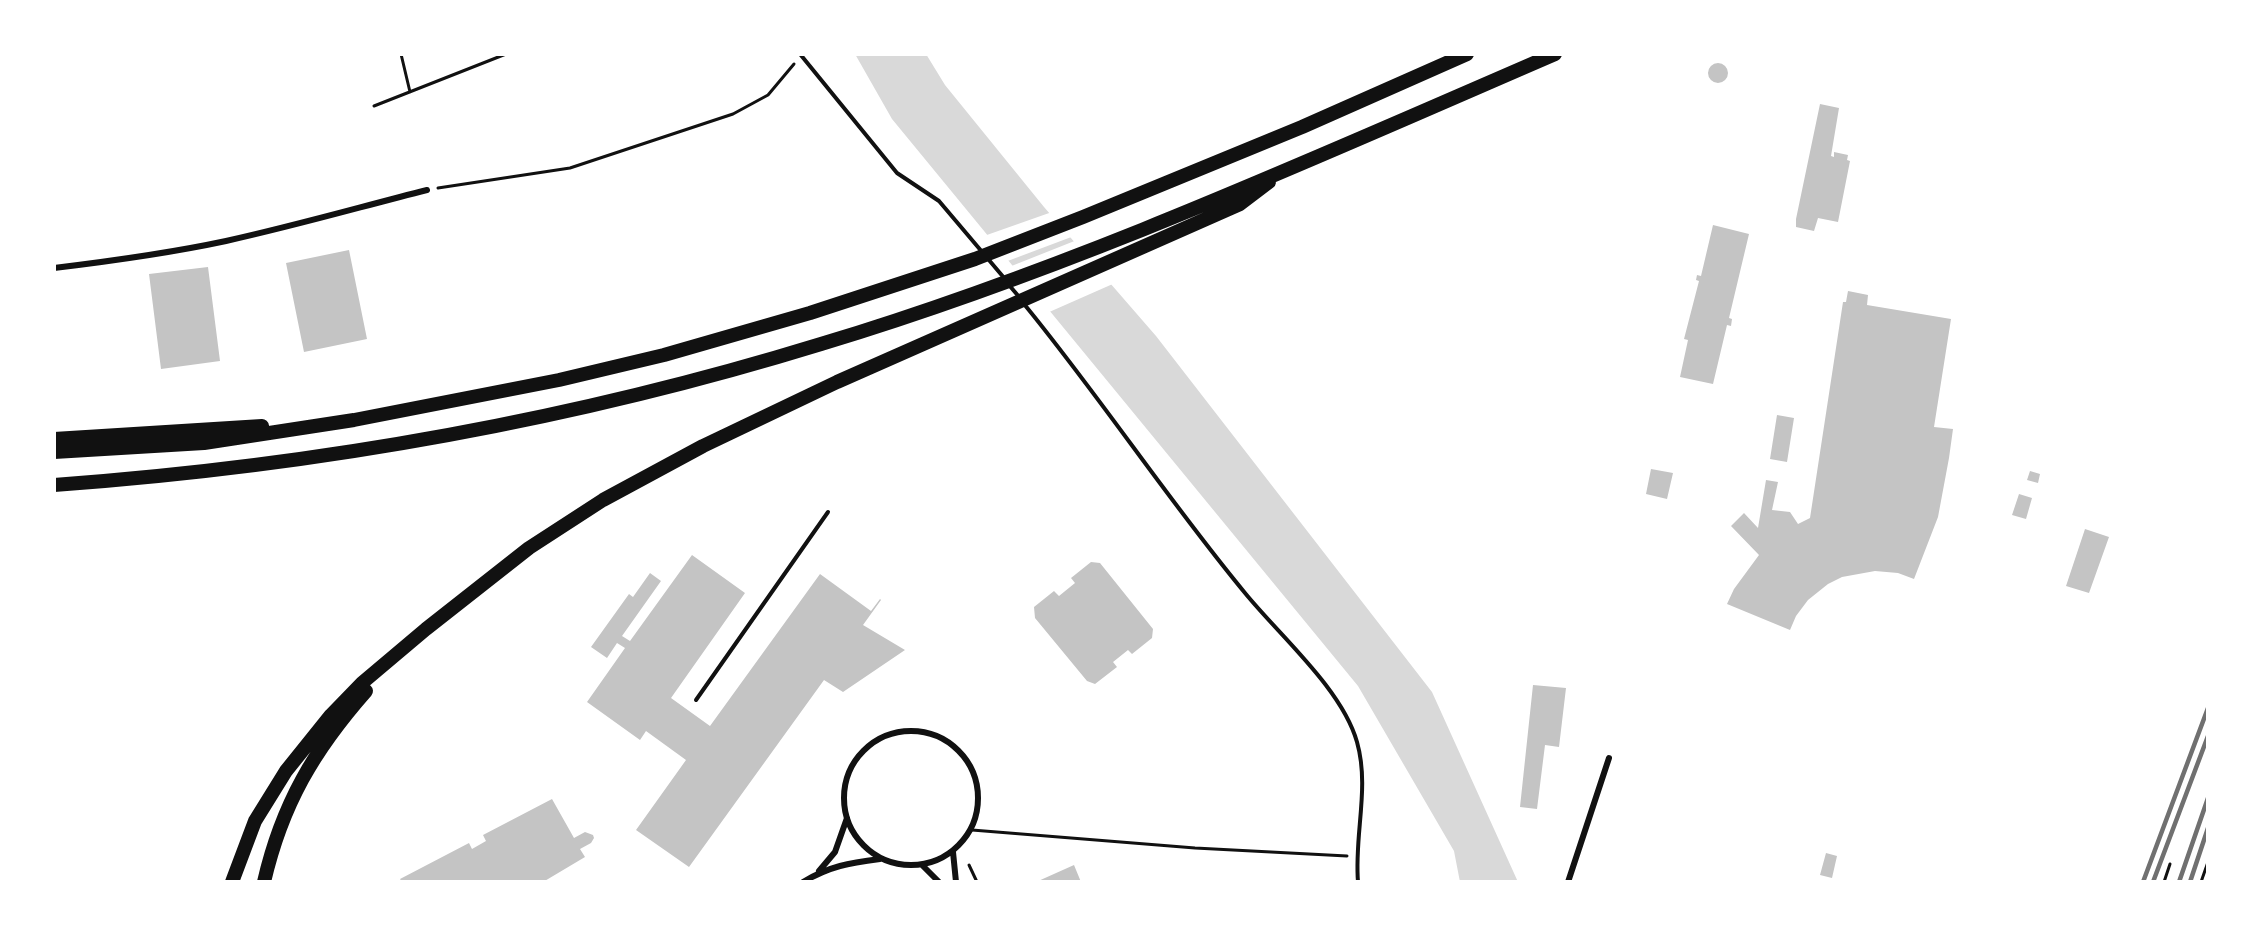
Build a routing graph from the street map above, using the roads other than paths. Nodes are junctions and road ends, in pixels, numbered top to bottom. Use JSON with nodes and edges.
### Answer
{"nodes":[{"id":1,"x":1467,"y":54,"type":"edge"},
{"id":2,"x":1555,"y":54,"type":"edge"},
{"id":3,"x":801,"y":55,"type":"edge"},
{"id":4,"x":1286,"y":170,"type":"junction"},
{"id":5,"x":427,"y":190,"type":"road end"},
{"id":6,"x":54,"y":268,"type":"edge"},
{"id":7,"x":354,"y":420,"type":"junction"},
{"id":8,"x":54,"y":439,"type":"edge"},
{"id":9,"x":54,"y":452,"type":"edge"},
{"id":10,"x":54,"y":485,"type":"edge"},
{"id":11,"x":828,"y":512,"type":"dead end"},
{"id":12,"x":426,"y":629,"type":"junction"},
{"id":13,"x":696,"y":700,"type":"dead end"},
{"id":14,"x":1609,"y":758,"type":"dead end"},
{"id":15,"x":847,"y":818,"type":"junction"},
{"id":16,"x":953,"y":852,"type":"junction"},
{"id":17,"x":880,"y":859,"type":"junction"},
{"id":18,"x":922,"y":865,"type":"junction"},
{"id":19,"x":816,"y":874,"type":"junction"},
{"id":20,"x":232,"y":882,"type":"edge"},
{"id":21,"x":264,"y":882,"type":"edge"},
{"id":22,"x":803,"y":882,"type":"edge"},
{"id":23,"x":939,"y":882,"type":"edge"},
{"id":24,"x":956,"y":882,"type":"edge"},
{"id":25,"x":1358,"y":882,"type":"edge"},
{"id":26,"x":1568,"y":882,"type":"edge"}],
"edges":[{"from":1,"to":7,"type":"highway"},
{"from":2,"to":4,"type":"highway"},
{"from":3,"to":25,"type":"lane"},
{"from":4,"to":10,"type":"highway"},
{"from":4,"to":12,"type":"highway"},
{"from":5,"to":6,"type":"street"},
{"from":7,"to":8,"type":"highway"},
{"from":7,"to":9,"type":"highway"},
{"from":11,"to":13,"type":"lane"},
{"from":12,"to":20,"type":"highway"},
{"from":12,"to":21,"type":"highway"},
{"from":14,"to":26,"type":"street"},
{"from":15,"to":16,"type":"street"},
{"from":15,"to":17,"type":"street"},
{"from":15,"to":19,"type":"street"},
{"from":16,"to":18,"type":"street"},
{"from":16,"to":24,"type":"street"},
{"from":17,"to":18,"type":"street"},
{"from":17,"to":19,"type":"street"},
{"from":18,"to":23,"type":"street"},
{"from":19,"to":22,"type":"street"}]}
